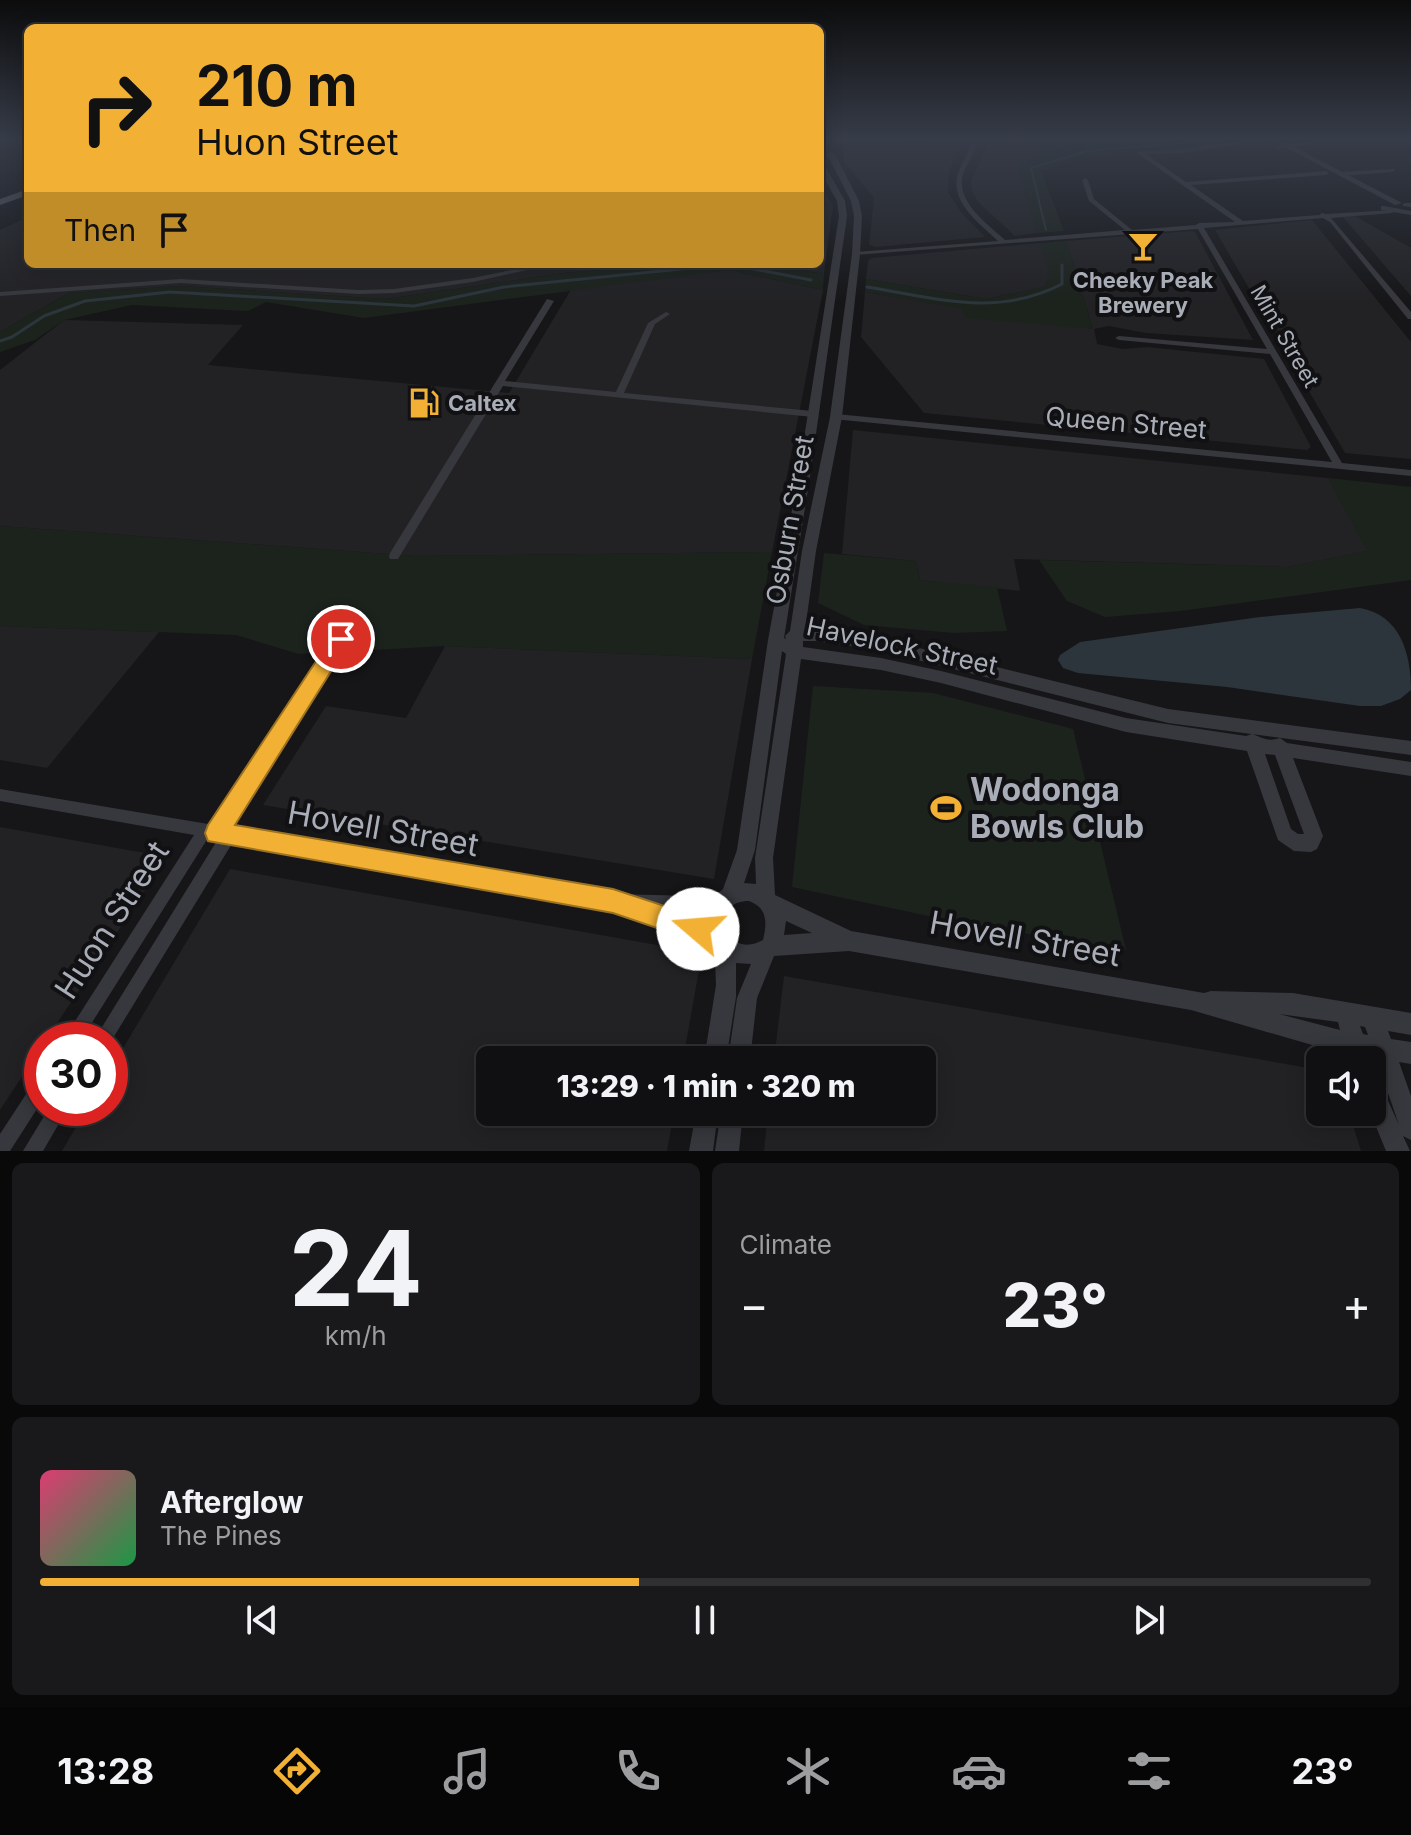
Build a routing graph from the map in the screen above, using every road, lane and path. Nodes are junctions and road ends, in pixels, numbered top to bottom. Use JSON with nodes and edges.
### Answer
{"nodes":[{"id":1,"x":23,"y":194,"type":"edge"},
{"id":2,"x":836,"y":194,"type":"edge"},
{"id":3,"x":852,"y":194,"type":"edge"},
{"id":4,"x":960,"y":194,"type":"edge"},
{"id":5,"x":1089,"y":194,"type":"edge"},
{"id":6,"x":1198,"y":194,"type":"edge"},
{"id":7,"x":1369,"y":194,"type":"edge"},
{"id":8,"x":1374,"y":194,"type":"edge"},
{"id":9,"x":0,"y":202,"type":"edge"},
{"id":10,"x":1401,"y":209,"type":"edge"},
{"id":11,"x":1322,"y":215,"type":"junction"},
{"id":12,"x":1240,"y":222,"type":"junction"},
{"id":13,"x":1199,"y":225,"type":"junction"},
{"id":14,"x":1130,"y":231,"type":"junction"},
{"id":15,"x":1003,"y":242,"type":"junction"},
{"id":16,"x":837,"y":254,"type":"junction"},
{"id":17,"x":856,"y":254,"type":"junction"},
{"id":18,"x":529,"y":268,"type":"edge"},
{"id":19,"x":0,"y":294,"type":"edge"},
{"id":20,"x":550,"y":301,"type":"dead end"},
{"id":21,"x":666,"y":314,"type":"dead end"},
{"id":22,"x":1411,"y":317,"type":"edge"},
{"id":23,"x":1119,"y":338,"type":"dead end"},
{"id":24,"x":1274,"y":352,"type":"junction"},
{"id":25,"x":502,"y":383,"type":"junction"},
{"id":26,"x":619,"y":395,"type":"junction"},
{"id":27,"x":813,"y":414,"type":"junction"},
{"id":28,"x":836,"y":417,"type":"junction"},
{"id":29,"x":1339,"y":466,"type":"junction"},
{"id":30,"x":1411,"y":473,"type":"edge"},
{"id":31,"x":394,"y":556,"type":"dead end"},
{"id":32,"x":341,"y":639,"type":"dead end"},
{"id":33,"x":776,"y":640,"type":"junction"},
{"id":34,"x":797,"y":643,"type":"junction"},
{"id":35,"x":1247,"y":727,"type":"junction"},
{"id":36,"x":1273,"y":731,"type":"junction"},
{"id":37,"x":1254,"y":746,"type":"junction"},
{"id":38,"x":1411,"y":748,"type":"edge"},
{"id":39,"x":1283,"y":750,"type":"junction"},
{"id":40,"x":1411,"y":769,"type":"edge"},
{"id":41,"x":0,"y":795,"type":"edge"},
{"id":42,"x":217,"y":833,"type":"junction"},
{"id":43,"x":728,"y":896,"type":"junction"},
{"id":44,"x":613,"y":901,"type":"junction"},
{"id":45,"x":767,"y":901,"type":"junction"},
{"id":46,"x":718,"y":940,"type":"junction"},
{"id":47,"x":849,"y":941,"type":"junction"},
{"id":48,"x":132,"y":945,"type":"junction"},
{"id":49,"x":769,"y":947,"type":"junction"},
{"id":50,"x":159,"y":949,"type":"junction"},
{"id":51,"x":101,"y":993,"type":"junction"},
{"id":52,"x":129,"y":997,"type":"junction"},
{"id":53,"x":1191,"y":1000,"type":"junction"},
{"id":54,"x":1345,"y":1012,"type":"junction"},
{"id":55,"x":1372,"y":1016,"type":"junction"},
{"id":56,"x":82,"y":1022,"type":"edge"},
{"id":57,"x":113,"y":1022,"type":"edge"},
{"id":58,"x":1411,"y":1024,"type":"edge"},
{"id":59,"x":717,"y":1046,"type":"edge"},
{"id":60,"x":741,"y":1046,"type":"edge"},
{"id":61,"x":1339,"y":1046,"type":"edge"},
{"id":62,"x":1356,"y":1046,"type":"edge"},
{"id":63,"x":1384,"y":1046,"type":"edge"},
{"id":64,"x":1386,"y":1049,"type":"edge"},
{"id":65,"x":1386,"y":1052,"type":"edge"},
{"id":66,"x":1411,"y":1053,"type":"edge"},
{"id":67,"x":24,"y":1113,"type":"edge"},
{"id":68,"x":1386,"y":1123,"type":"edge"},
{"id":69,"x":48,"y":1126,"type":"edge"},
{"id":70,"x":705,"y":1126,"type":"edge"},
{"id":71,"x":730,"y":1126,"type":"edge"},
{"id":72,"x":1411,"y":1128,"type":"edge"},
{"id":73,"x":0,"y":1150,"type":"edge"},
{"id":74,"x":32,"y":1151,"type":"edge"},
{"id":75,"x":701,"y":1151,"type":"edge"},
{"id":76,"x":727,"y":1151,"type":"edge"},
{"id":77,"x":1398,"y":1151,"type":"edge"}],
"edges":[{"from":1,"to":9,"type":"main road"},
{"from":2,"to":16,"type":"street","name":"Osburn Street"},
{"from":3,"to":17,"type":"street","name":"Osburn Street"},
{"from":4,"to":15,"type":"street"},
{"from":5,"to":14,"type":"street"},
{"from":6,"to":12,"type":"street"},
{"from":7,"to":10,"type":"street"},
{"from":8,"to":10,"type":"street"},
{"from":10,"to":11,"type":"street"},
{"from":11,"to":12,"type":"street"},
{"from":11,"to":22,"type":"street"},
{"from":12,"to":13,"type":"street"},
{"from":13,"to":14,"type":"street"},
{"from":13,"to":24,"type":"street","name":"Mint Street"},
{"from":14,"to":15,"type":"street"},
{"from":15,"to":17,"type":"street"},
{"from":16,"to":17,"type":"street"},
{"from":16,"to":27,"type":"street","name":"Osburn Street"},
{"from":17,"to":28,"type":"street","name":"Osburn Street"},
{"from":18,"to":19,"type":"street"},
{"from":20,"to":25,"type":"street"},
{"from":21,"to":26,"type":"street"},
{"from":23,"to":24,"type":"street"},
{"from":24,"to":29,"type":"street","name":"Mint Street"},
{"from":25,"to":26,"type":"street"},
{"from":25,"to":31,"type":"street"},
{"from":26,"to":27,"type":"street"},
{"from":27,"to":28,"type":"street"},
{"from":27,"to":33,"type":"street","name":"Osburn Street"},
{"from":28,"to":29,"type":"street","name":"Queen Street"},
{"from":28,"to":34,"type":"street","name":"Osburn Street"},
{"from":29,"to":30,"type":"street","name":"Queen Street"},
{"from":32,"to":42,"type":"street","name":"Huon Street"},
{"from":33,"to":34,"type":"street","name":"Havelock Street"},
{"from":33,"to":43,"type":"street","name":"Osburn Street"},
{"from":34,"to":35,"type":"street","name":"Havelock Street"},
{"from":34,"to":37,"type":"street","name":"Havelock Street"},
{"from":34,"to":45,"type":"street","name":"Osburn Street"},
{"from":35,"to":36,"type":"street","name":"Havelock Street"},
{"from":35,"to":37,"type":"street"},
{"from":36,"to":38,"type":"street","name":"Havelock Street"},
{"from":36,"to":39,"type":"street"},
{"from":37,"to":39,"type":"street","name":"Havelock Street"},
{"from":37,"to":39,"type":"street"},
{"from":39,"to":40,"type":"street","name":"Havelock Street"},
{"from":41,"to":42,"type":"street","name":"Hovell Street"},
{"from":42,"to":44,"type":"street","name":"Hovell Street"},
{"from":42,"to":48,"type":"street","name":"Huon Street"},
{"from":42,"to":50,"type":"street","name":"Huon Street"},
{"from":43,"to":44,"type":"street","name":"Hovell Street"},
{"from":43,"to":45,"type":"street"},
{"from":43,"to":46,"type":"street"},
{"from":44,"to":46,"type":"street","name":"Hovell Street"},
{"from":45,"to":47,"type":"street","name":"Hovell Street"},
{"from":45,"to":49,"type":"street"},
{"from":46,"to":49,"type":"street"},
{"from":46,"to":59,"type":"street"},
{"from":47,"to":49,"type":"street","name":"Hovell Street"},
{"from":47,"to":53,"type":"street","name":"Hovell Street"},
{"from":48,"to":50,"type":"street"},
{"from":48,"to":51,"type":"street","name":"Huon Street"},
{"from":49,"to":60,"type":"street"},
{"from":50,"to":52,"type":"street","name":"Huon Street"},
{"from":51,"to":52,"type":"street"},
{"from":51,"to":56,"type":"street","name":"Huon Street"},
{"from":52,"to":57,"type":"street","name":"Huon Street"},
{"from":53,"to":54,"type":"street","name":"Hovell Street"},
{"from":53,"to":61,"type":"street","name":"Hovell Street"},
{"from":54,"to":55,"type":"street","name":"Hovell Street"},
{"from":54,"to":62,"type":"street"},
{"from":55,"to":58,"type":"street","name":"Hovell Street"},
{"from":55,"to":63,"type":"street"},
{"from":64,"to":66,"type":"street","name":"Hovell Street"},
{"from":65,"to":72,"type":"street"},
{"from":67,"to":73,"type":"street"},
{"from":68,"to":77,"type":"street"},
{"from":69,"to":74,"type":"street"},
{"from":70,"to":75,"type":"street"},
{"from":71,"to":76,"type":"street"}]}
